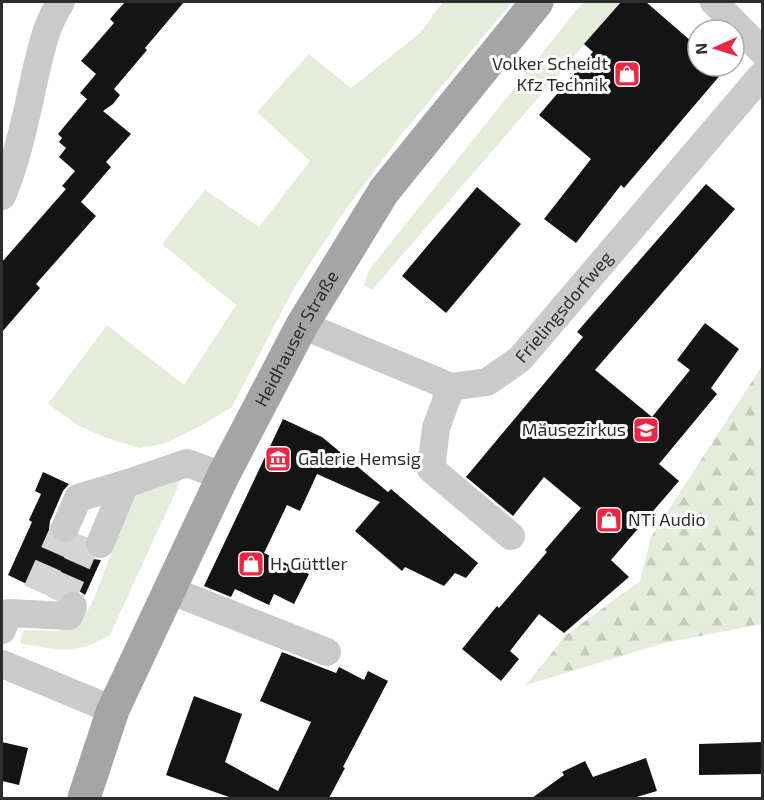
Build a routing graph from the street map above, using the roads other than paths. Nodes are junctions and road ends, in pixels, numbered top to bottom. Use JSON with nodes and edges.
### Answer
{"nodes":[{"id":1,"x":61,"y":2,"type":"edge"},
{"id":2,"x":537,"y":2,"type":"edge"},
{"id":3,"x":714,"y":2,"type":"edge"},
{"id":4,"x":762,"y":51,"type":"edge"},
{"id":5,"x":762,"y":75,"type":"edge"},
{"id":6,"x":2,"y":196,"type":"edge"},
{"id":7,"x":302,"y":326,"type":"junction"},
{"id":8,"x":451,"y":387,"type":"junction"},
{"id":9,"x":223,"y":476,"type":"junction"},
{"id":10,"x":110,"y":489,"type":"junction"},
{"id":11,"x":511,"y":536,"type":"dead end"},
{"id":12,"x":170,"y":590,"type":"junction"},
{"id":13,"x":49,"y":605,"type":"dead end"},
{"id":14,"x":2,"y":630,"type":"edge"},
{"id":15,"x":327,"y":652,"type":"dead end"},
{"id":16,"x":2,"y":664,"type":"edge"},
{"id":17,"x":113,"y":711,"type":"junction"},
{"id":18,"x":84,"y":798,"type":"edge"}],
"edges":[{"from":1,"to":6,"type":"street"},
{"from":2,"to":7,"type":"main road","name":"Heidhauser Straße"},
{"from":3,"to":4,"type":"street"},
{"from":5,"to":8,"type":"street","name":"Frielingsdorfweg"},
{"from":7,"to":8,"type":"street"},
{"from":7,"to":9,"type":"main road","name":"Heidhauser Straße"},
{"from":8,"to":11,"type":"street"},
{"from":9,"to":10,"type":"street"},
{"from":9,"to":12,"type":"main road","name":"Heidhauser Straße"},
{"from":10,"to":10,"type":"street"},
{"from":12,"to":15,"type":"street"},
{"from":12,"to":17,"type":"main road","name":"Heidhauser Straße"},
{"from":13,"to":14,"type":"street"},
{"from":16,"to":17,"type":"street"},
{"from":17,"to":18,"type":"main road","name":"Heidhauser Straße"}]}
